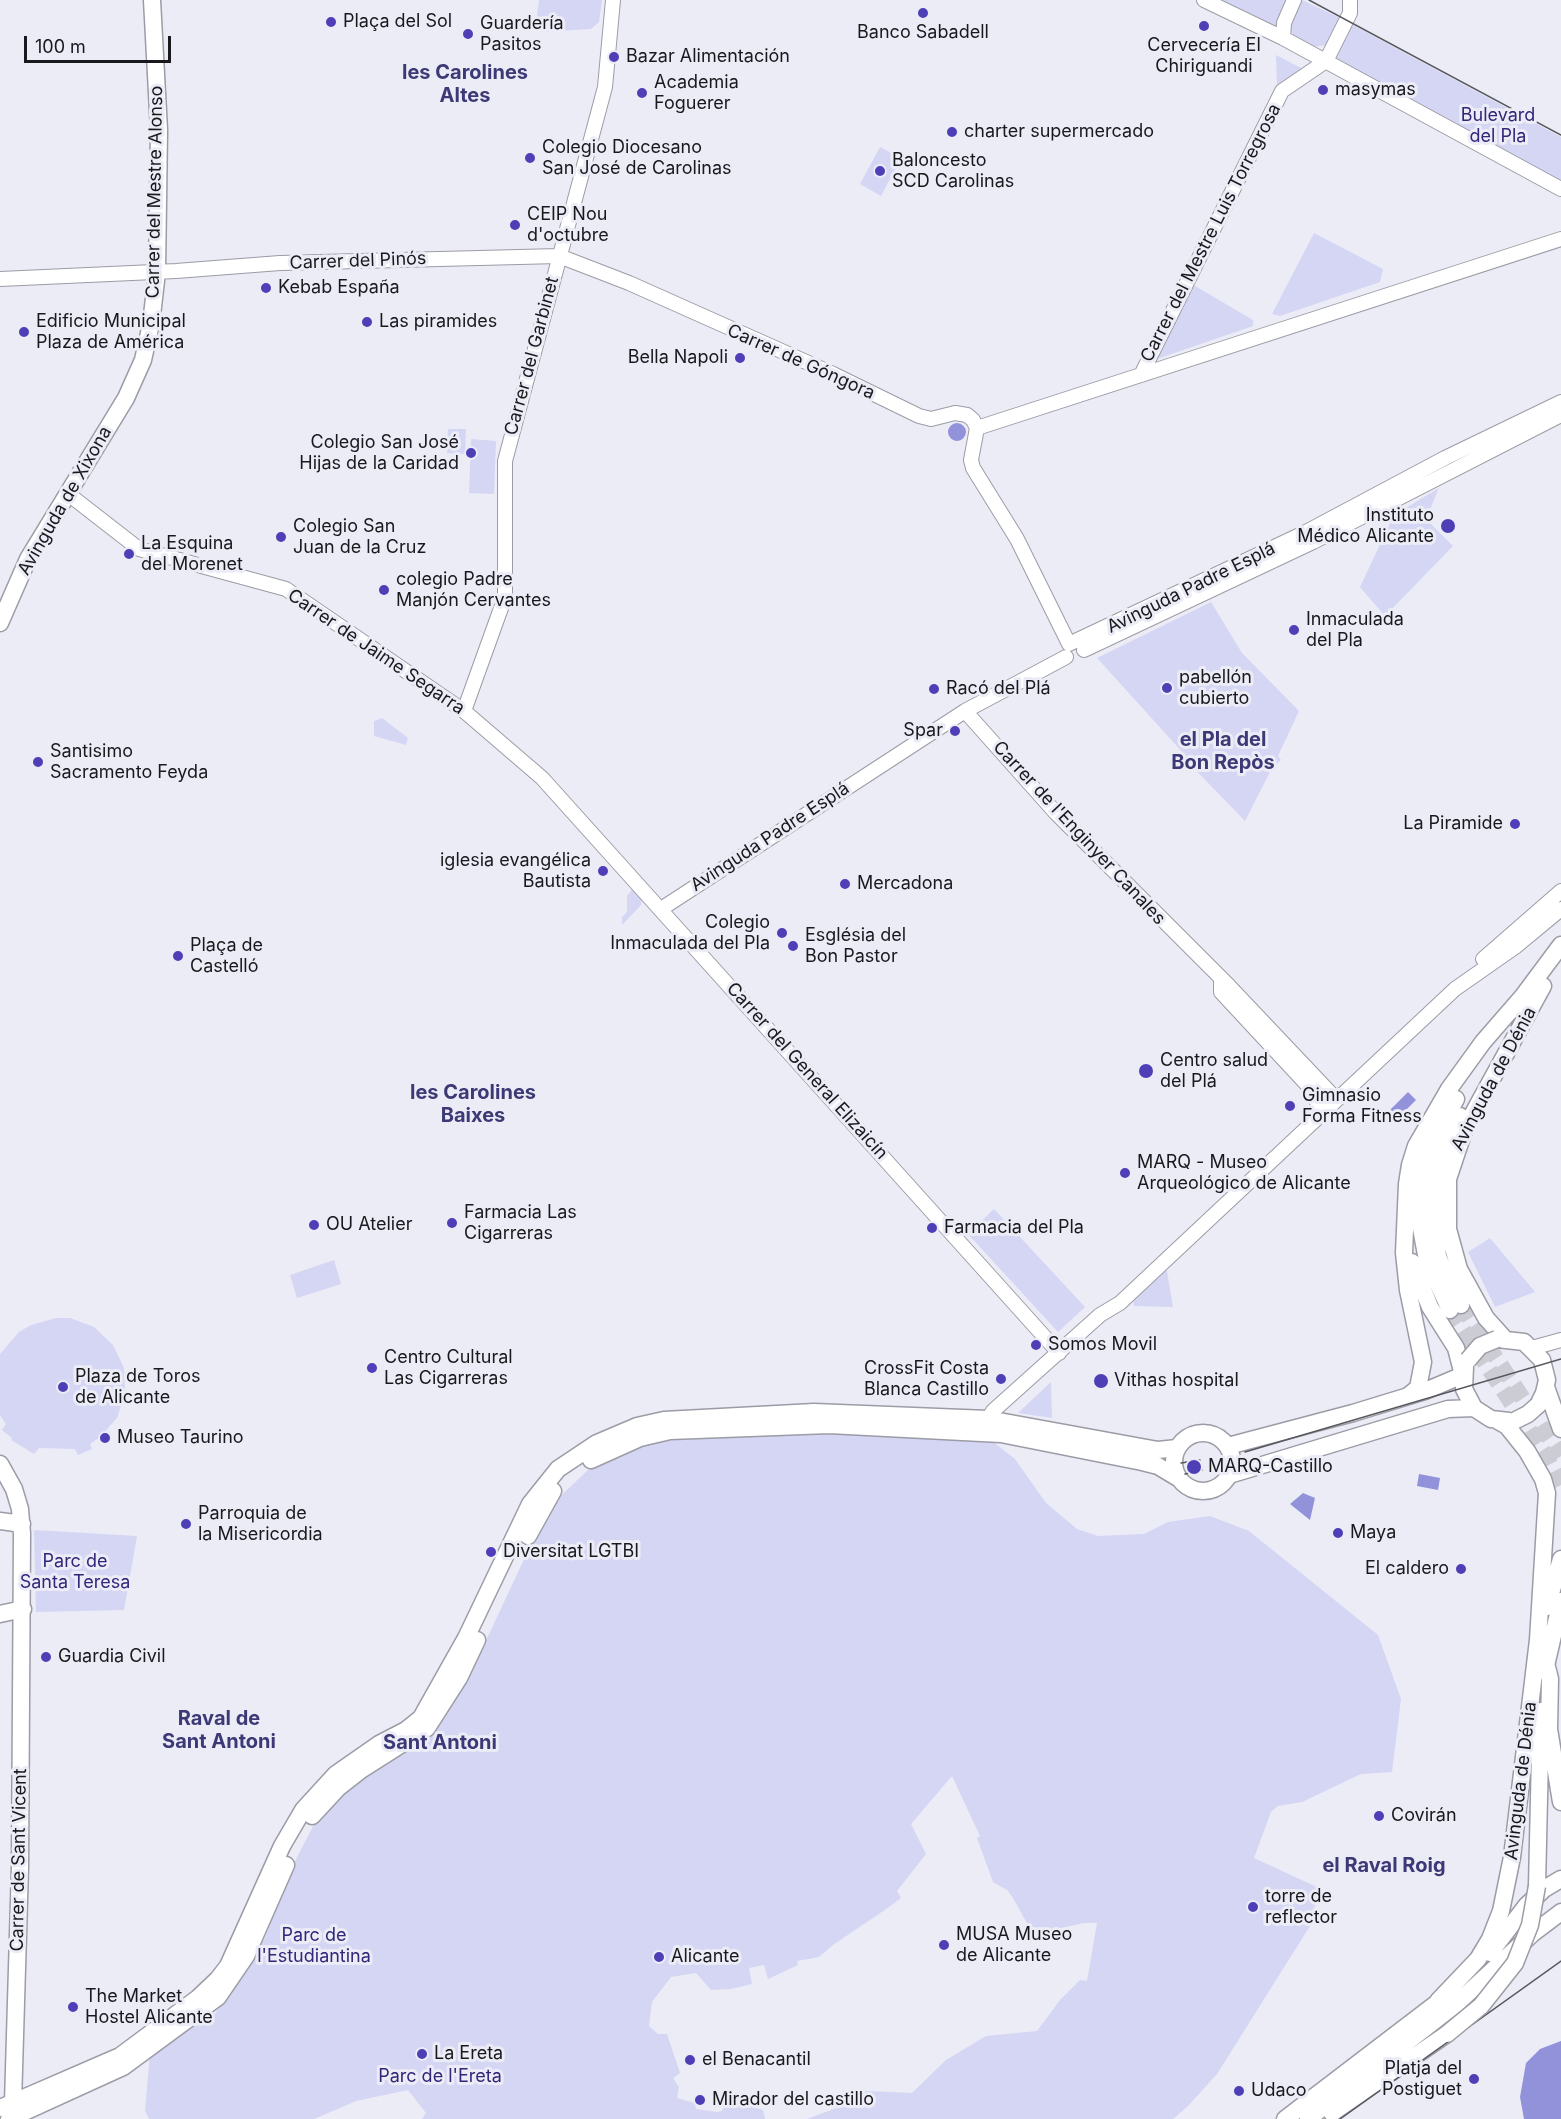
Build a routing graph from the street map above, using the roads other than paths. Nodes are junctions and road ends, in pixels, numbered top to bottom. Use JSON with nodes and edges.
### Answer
{"nodes":[{"id":1,"x":152,"y":0,"type":"edge"},
{"id":2,"x":613,"y":0,"type":"edge"},
{"id":3,"x":1204,"y":0,"type":"edge"},
{"id":4,"x":1294,"y":0,"type":"edge"},
{"id":5,"x":1350,"y":6,"type":"edge"},
{"id":6,"x":1283,"y":38,"type":"junction"},
{"id":7,"x":1326,"y":61,"type":"junction"},
{"id":8,"x":1561,"y":189,"type":"edge"},
{"id":9,"x":1561,"y":239,"type":"edge"},
{"id":10,"x":559,"y":256,"type":"junction"},
{"id":11,"x":157,"y":272,"type":"junction"},
{"id":12,"x":0,"y":279,"type":"edge"},
{"id":13,"x":1141,"y":375,"type":"junction"},
{"id":14,"x":135,"y":382,"type":"joint"},
{"id":15,"x":1561,"y":402,"type":"edge"},
{"id":16,"x":1561,"y":415,"type":"edge"},
{"id":17,"x":976,"y":428,"type":"junction"},
{"id":18,"x":67,"y":493,"type":"junction"},
{"id":19,"x":0,"y":623,"type":"edge"},
{"id":20,"x":1074,"y":649,"type":"junction"},
{"id":21,"x":464,"y":711,"type":"junction"},
{"id":22,"x":965,"y":711,"type":"junction"},
{"id":23,"x":1561,"y":891,"type":"edge"},
{"id":24,"x":661,"y":909,"type":"junction"},
{"id":25,"x":1561,"y":909,"type":"edge"},
{"id":26,"x":1561,"y":945,"type":"edge"},
{"id":27,"x":1561,"y":962,"type":"edge"},
{"id":28,"x":1221,"y":978,"type":"junction"},
{"id":29,"x":1543,"y":986,"type":"junction"},
{"id":30,"x":1455,"y":989,"type":"junction"},
{"id":31,"x":1523,"y":996,"type":"junction"},
{"id":32,"x":1312,"y":1091,"type":"junction"},
{"id":33,"x":1336,"y":1099,"type":"junction"},
{"id":34,"x":1322,"y":1116,"type":"junction"},
{"id":35,"x":1405,"y":1223,"type":"junction"},
{"id":36,"x":1501,"y":1338,"type":"junction"},
{"id":37,"x":1560,"y":1341,"type":"edge"},
{"id":38,"x":1532,"y":1348,"type":"junction"},
{"id":39,"x":1059,"y":1353,"type":"junction"},
{"id":40,"x":1545,"y":1366,"type":"junction"},
{"id":41,"x":1466,"y":1367,"type":"junction"},
{"id":42,"x":1546,"y":1387,"type":"junction"},
{"id":43,"x":1408,"y":1396,"type":"junction"},
{"id":44,"x":1474,"y":1408,"type":"junction"},
{"id":45,"x":988,"y":1419,"type":"junction"},
{"id":46,"x":1498,"y":1421,"type":"junction"},
{"id":47,"x":1561,"y":1429,"type":"edge"},
{"id":48,"x":1228,"y":1446,"type":"junction"},
{"id":49,"x":1177,"y":1448,"type":"junction"},
{"id":50,"x":573,"y":1465,"type":"junction"},
{"id":51,"x":2,"y":1474,"type":"edge"},
{"id":52,"x":1229,"y":1475,"type":"junction"},
{"id":53,"x":1178,"y":1478,"type":"junction"},
{"id":54,"x":0,"y":1521,"type":"edge"},
{"id":55,"x":22,"y":1524,"type":"junction"},
{"id":56,"x":1561,"y":1559,"type":"edge"},
{"id":57,"x":1560,"y":1610,"type":"edge"},
{"id":58,"x":14,"y":1613,"type":"edge"},
{"id":59,"x":1538,"y":1640,"type":"junction"},
{"id":60,"x":1546,"y":1663,"type":"junction"},
{"id":61,"x":1561,"y":1802,"type":"edge"},
{"id":62,"x":1561,"y":1879,"type":"edge"},
{"id":63,"x":1540,"y":1888,"type":"junction"},
{"id":64,"x":1561,"y":1912,"type":"edge"},
{"id":65,"x":1438,"y":2001,"type":"junction"},
{"id":66,"x":9,"y":2112,"type":"edge"},
{"id":67,"x":1285,"y":2119,"type":"edge"},
{"id":68,"x":1308,"y":2119,"type":"edge"},
{"id":69,"x":1324,"y":2119,"type":"edge"}],
"edges":[{"from":1,"to":11,"type":"main road","name":"Carrer del Mestre Alonso"},
{"from":2,"to":10,"type":"street","name":"Carrer del Garbinet"},
{"from":3,"to":6,"type":"street"},
{"from":4,"to":6,"type":"street"},
{"from":5,"to":7,"type":"street","name":"Carrer del Mestre Luis Torregrosa"},
{"from":6,"to":7,"type":"street"},
{"from":7,"to":8,"type":"street"},
{"from":7,"to":13,"type":"street","name":"Carrer del Mestre Luis Torregrosa"},
{"from":9,"to":13,"type":"street"},
{"from":10,"to":11,"type":"street","name":"Carrer del Pinós"},
{"from":10,"to":17,"type":"street","name":"Carrer de Góngora"},
{"from":10,"to":21,"type":"street","name":"Carrer del Garbinet"},
{"from":11,"to":12,"type":"street","name":"Carrer del Pinós"},
{"from":11,"to":14,"type":"main road","name":"Carrer del Mestre Alonso"},
{"from":13,"to":17,"type":"street"},
{"from":14,"to":18,"type":"main road","name":"Avinguda de Xixona"},
{"from":15,"to":20,"type":"street","name":"Avinguda Padre Esplá"},
{"from":16,"to":20,"type":"street","name":"Avinguda Padre Esplá"},
{"from":17,"to":20,"type":"street"},
{"from":18,"to":19,"type":"main road","name":"Avinguda de Xixona"},
{"from":18,"to":21,"type":"street","name":"Carrer de Jaime Segarra"},
{"from":20,"to":22,"type":"street","name":"Avinguda Padre Esplá"},
{"from":21,"to":24,"type":"street","name":"Carrer de Jaime Segarra"},
{"from":22,"to":24,"type":"street","name":"Avinguda Padre Esplá"},
{"from":22,"to":28,"type":"street","name":"Carrer de l'Enginyer Canales"},
{"from":23,"to":30,"type":"street"},
{"from":24,"to":39,"type":"street","name":"Carrer del General Elizaicín"},
{"from":25,"to":30,"type":"street"},
{"from":26,"to":31,"type":"main road","name":"Avinguda de Dénia"},
{"from":27,"to":29,"type":"main road","name":"Avinguda de Dénia"},
{"from":28,"to":32,"type":"street"},
{"from":28,"to":33,"type":"street"},
{"from":29,"to":31,"type":"main road","name":"Avinguda de Dénia"},
{"from":29,"to":36,"type":"main road","name":"Avinguda de Dénia"},
{"from":30,"to":33,"type":"street"},
{"from":31,"to":35,"type":"main road","name":"Avinguda de Dénia"},
{"from":32,"to":33,"type":"street"},
{"from":32,"to":34,"type":"street"},
{"from":33,"to":34,"type":"street"},
{"from":34,"to":39,"type":"street"},
{"from":35,"to":41,"type":"main road","name":"Avinguda de Dénia"},
{"from":35,"to":43,"type":"main road","name":"Avinguda de Dénia"},
{"from":36,"to":38,"type":"main road"},
{"from":36,"to":41,"type":"main road","bridge":true},
{"from":37,"to":38,"type":"street"},
{"from":37,"to":40,"type":"street"},
{"from":38,"to":40,"type":"main road"},
{"from":39,"to":45,"type":"street"},
{"from":40,"to":42,"type":"main road"},
{"from":41,"to":43,"type":"main road"},
{"from":41,"to":44,"type":"main road"},
{"from":42,"to":46,"type":"main road","bridge":true},
{"from":42,"to":47,"type":"main road"},
{"from":43,"to":48,"type":"main road"},
{"from":44,"to":46,"type":"main road"},
{"from":44,"to":52,"type":"main road"},
{"from":45,"to":49,"type":"main road"},
{"from":45,"to":50,"type":"main road"},
{"from":46,"to":59,"type":"main road","name":"Avinguda de Dénia"},
{"from":48,"to":49,"type":"main road"},
{"from":48,"to":52,"type":"main road"},
{"from":49,"to":53,"type":"main road"},
{"from":50,"to":53,"type":"main road"},
{"from":50,"to":66,"type":"main road"},
{"from":51,"to":55,"type":"main road","name":"Carrer de Sant Vicent"},
{"from":52,"to":53,"type":"main road"},
{"from":54,"to":55,"type":"main road"},
{"from":55,"to":58,"type":"main road","name":"Carrer de Sant Vicent"},
{"from":56,"to":59,"type":"main road","name":"Avinguda de Dénia"},
{"from":57,"to":60,"type":"main road","name":"Avinguda de Dénia"},
{"from":58,"to":66,"type":"main road","name":"Carrer de Sant Vicent"},
{"from":59,"to":65,"type":"main road","name":"Avinguda de Dénia"},
{"from":60,"to":61,"type":"main road","name":"Avinguda de Dénia"},
{"from":60,"to":63,"type":"main road","name":"Avinguda de Dénia"},
{"from":62,"to":63,"type":"main road"},
{"from":63,"to":65,"type":"main road"},
{"from":63,"to":69,"type":"main road","name":"Avinguda de Dénia","bridge":true},
{"from":64,"to":68,"type":"main road"},
{"from":65,"to":67,"type":"main road"}]}
